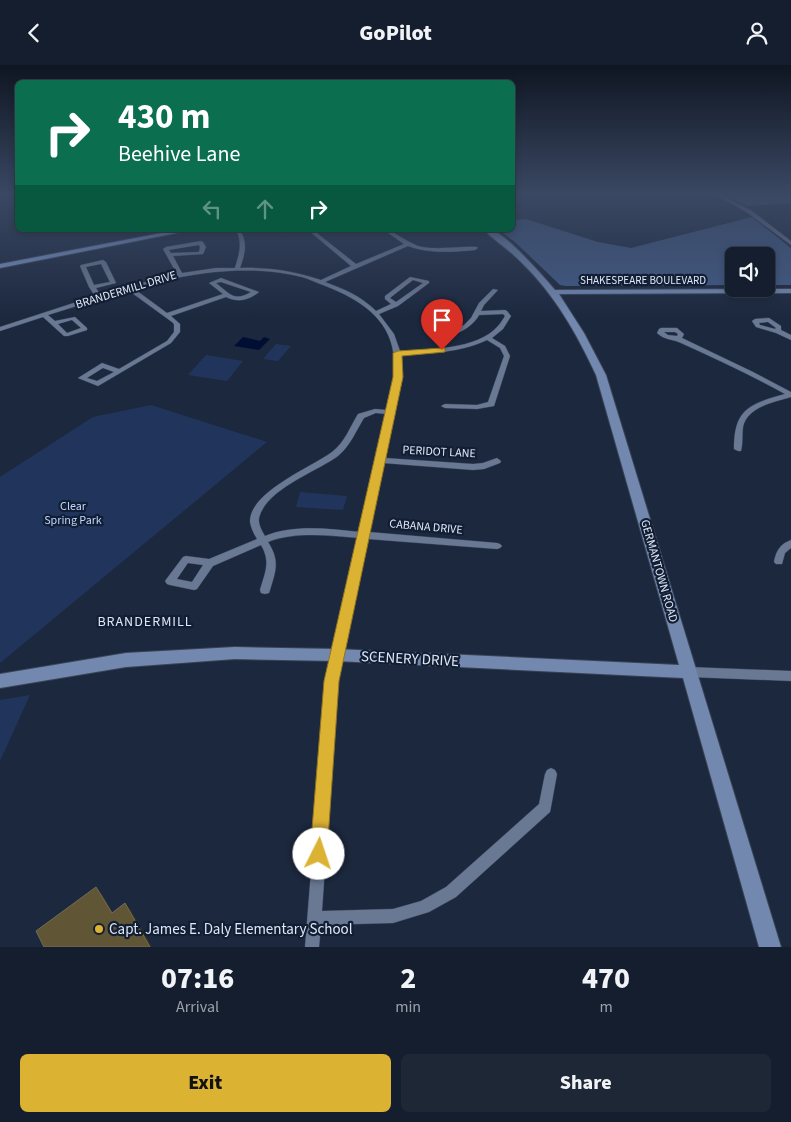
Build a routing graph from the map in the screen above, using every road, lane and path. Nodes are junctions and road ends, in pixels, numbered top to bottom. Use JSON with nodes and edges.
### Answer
{"nodes":[{"id":1,"x":133,"y":236,"type":"edge"},
{"id":2,"x":156,"y":236,"type":"edge"},
{"id":3,"x":242,"y":236,"type":"edge"},
{"id":4,"x":318,"y":236,"type":"edge"},
{"id":5,"x":396,"y":236,"type":"edge"},
{"id":6,"x":496,"y":236,"type":"edge"},
{"id":7,"x":408,"y":244,"type":"junction"},
{"id":8,"x":475,"y":248,"type":"dead end"},
{"id":9,"x":169,"y":255,"type":"junction"},
{"id":10,"x":0,"y":261,"type":"edge"},
{"id":11,"x":0,"y":266,"type":"edge"},
{"id":12,"x":355,"y":266,"type":"junction"},
{"id":13,"x":237,"y":269,"type":"junction"},
{"id":14,"x":180,"y":274,"type":"junction"},
{"id":15,"x":323,"y":281,"type":"junction"},
{"id":16,"x":92,"y":287,"type":"junction"},
{"id":17,"x":129,"y":288,"type":"junction"},
{"id":18,"x":495,"y":290,"type":"dead end"},
{"id":19,"x":791,"y":291,"type":"edge"},
{"id":20,"x":554,"y":292,"type":"junction"},
{"id":21,"x":227,"y":295,"type":"junction"},
{"id":22,"x":99,"y":297,"type":"junction"},
{"id":23,"x":396,"y":305,"type":"junction"},
{"id":24,"x":376,"y":313,"type":"junction"},
{"id":25,"x":478,"y":313,"type":"junction"},
{"id":26,"x":44,"y":315,"type":"junction"},
{"id":27,"x":166,"y":315,"type":"junction"},
{"id":28,"x":53,"y":323,"type":"dead end"},
{"id":29,"x":0,"y":329,"type":"edge"},
{"id":30,"x":778,"y":330,"type":"dead end"},
{"id":31,"x":450,"y":333,"type":"dead end"},
{"id":32,"x":488,"y":338,"type":"junction"},
{"id":33,"x":679,"y":338,"type":"dead end"},
{"id":34,"x":791,"y":338,"type":"edge"},
{"id":35,"x":398,"y":353,"type":"junction"},
{"id":36,"x":119,"y":371,"type":"junction"},
{"id":37,"x":791,"y":395,"type":"edge"},
{"id":38,"x":444,"y":406,"type":"dead end"},
{"id":39,"x":390,"y":412,"type":"junction"},
{"id":40,"x":738,"y":449,"type":"dead end"},
{"id":41,"x":379,"y":461,"type":"junction"},
{"id":42,"x":497,"y":461,"type":"dead end"},
{"id":43,"x":362,"y":534,"type":"junction"},
{"id":44,"x":263,"y":541,"type":"junction"},
{"id":45,"x":791,"y":543,"type":"edge"},
{"id":46,"x":497,"y":545,"type":"dead end"},
{"id":47,"x":210,"y":563,"type":"dead end"},
{"id":48,"x":779,"y":563,"type":"dead end"},
{"id":49,"x":264,"y":589,"type":"dead end"},
{"id":50,"x":336,"y":655,"type":"junction"},
{"id":51,"x":689,"y":672,"type":"junction"},
{"id":52,"x":791,"y":676,"type":"edge"},
{"id":53,"x":0,"y":681,"type":"edge"},
{"id":54,"x":550,"y":774,"type":"dead end"},
{"id":55,"x":314,"y":918,"type":"junction"},
{"id":56,"x":312,"y":947,"type":"edge"},
{"id":57,"x":770,"y":947,"type":"edge"}],
"edges":[{"from":1,"to":10,"type":"main road"},
{"from":2,"to":11,"type":"main road"},
{"from":3,"to":13,"type":"street"},
{"from":4,"to":12,"type":"street"},
{"from":5,"to":7,"type":"street"},
{"from":6,"to":20,"type":"street","name":"GERMANTOWN ROAD"},
{"from":7,"to":8,"type":"street"},
{"from":7,"to":12,"type":"street"},
{"from":9,"to":9,"type":"street"},
{"from":9,"to":14,"type":"street"},
{"from":12,"to":15,"type":"street"},
{"from":13,"to":14,"type":"street","name":"BRANDERMILL DRIVE"},
{"from":13,"to":15,"type":"street","name":"BRANDERMILL DRIVE"},
{"from":14,"to":17,"type":"street","name":"BRANDERMILL DRIVE"},
{"from":15,"to":24,"type":"street","name":"BRANDERMILL DRIVE"},
{"from":16,"to":16,"type":"street"},
{"from":16,"to":22,"type":"street"},
{"from":17,"to":22,"type":"street","name":"BRANDERMILL DRIVE"},
{"from":17,"to":27,"type":"street"},
{"from":18,"to":25,"type":"street"},
{"from":19,"to":20,"type":"street","name":"SHAKESPEARE BOULEVARD"},
{"from":20,"to":51,"type":"street","name":"GERMANTOWN ROAD"},
{"from":21,"to":21,"type":"street"},
{"from":21,"to":27,"type":"street"},
{"from":22,"to":26,"type":"street","name":"BRANDERMILL DRIVE"},
{"from":23,"to":23,"type":"street"},
{"from":23,"to":24,"type":"street"},
{"from":24,"to":35,"type":"street","name":"BRANDERMILL DRIVE"},
{"from":25,"to":31,"type":"street"},
{"from":25,"to":32,"type":"street"},
{"from":26,"to":28,"type":"street"},
{"from":26,"to":29,"type":"street","name":"BRANDERMILL DRIVE"},
{"from":27,"to":36,"type":"street"},
{"from":30,"to":34,"type":"street"},
{"from":32,"to":35,"type":"street"},
{"from":32,"to":38,"type":"street"},
{"from":33,"to":37,"type":"street"},
{"from":35,"to":39,"type":"street","name":"BRANDERMILL DRIVE"},
{"from":36,"to":36,"type":"street"},
{"from":37,"to":40,"type":"street"},
{"from":39,"to":41,"type":"street","name":"BRANDERMILL DRIVE"},
{"from":39,"to":44,"type":"street"},
{"from":41,"to":42,"type":"street","name":"PERIDOT LANE"},
{"from":41,"to":43,"type":"street","name":"BRANDERMILL DRIVE"},
{"from":43,"to":44,"type":"street","name":"CABANA DRIVE"},
{"from":43,"to":46,"type":"street","name":"CABANA DRIVE"},
{"from":43,"to":50,"type":"street","name":"BRANDERMILL DRIVE"},
{"from":44,"to":47,"type":"street","name":"CABANA DRIVE"},
{"from":44,"to":49,"type":"street"},
{"from":45,"to":48,"type":"street"},
{"from":50,"to":51,"type":"street","name":"SCENERY DRIVE"},
{"from":50,"to":53,"type":"street","name":"SCENERY DRIVE"},
{"from":50,"to":55,"type":"street","name":"BRANDERMILL DRIVE"},
{"from":51,"to":52,"type":"street","name":"SCENERY DRIVE"},
{"from":51,"to":57,"type":"street","name":"GERMANTOWN ROAD"},
{"from":54,"to":55,"type":"street"},
{"from":55,"to":56,"type":"street","name":"BRANDERMILL DRIVE"}]}
